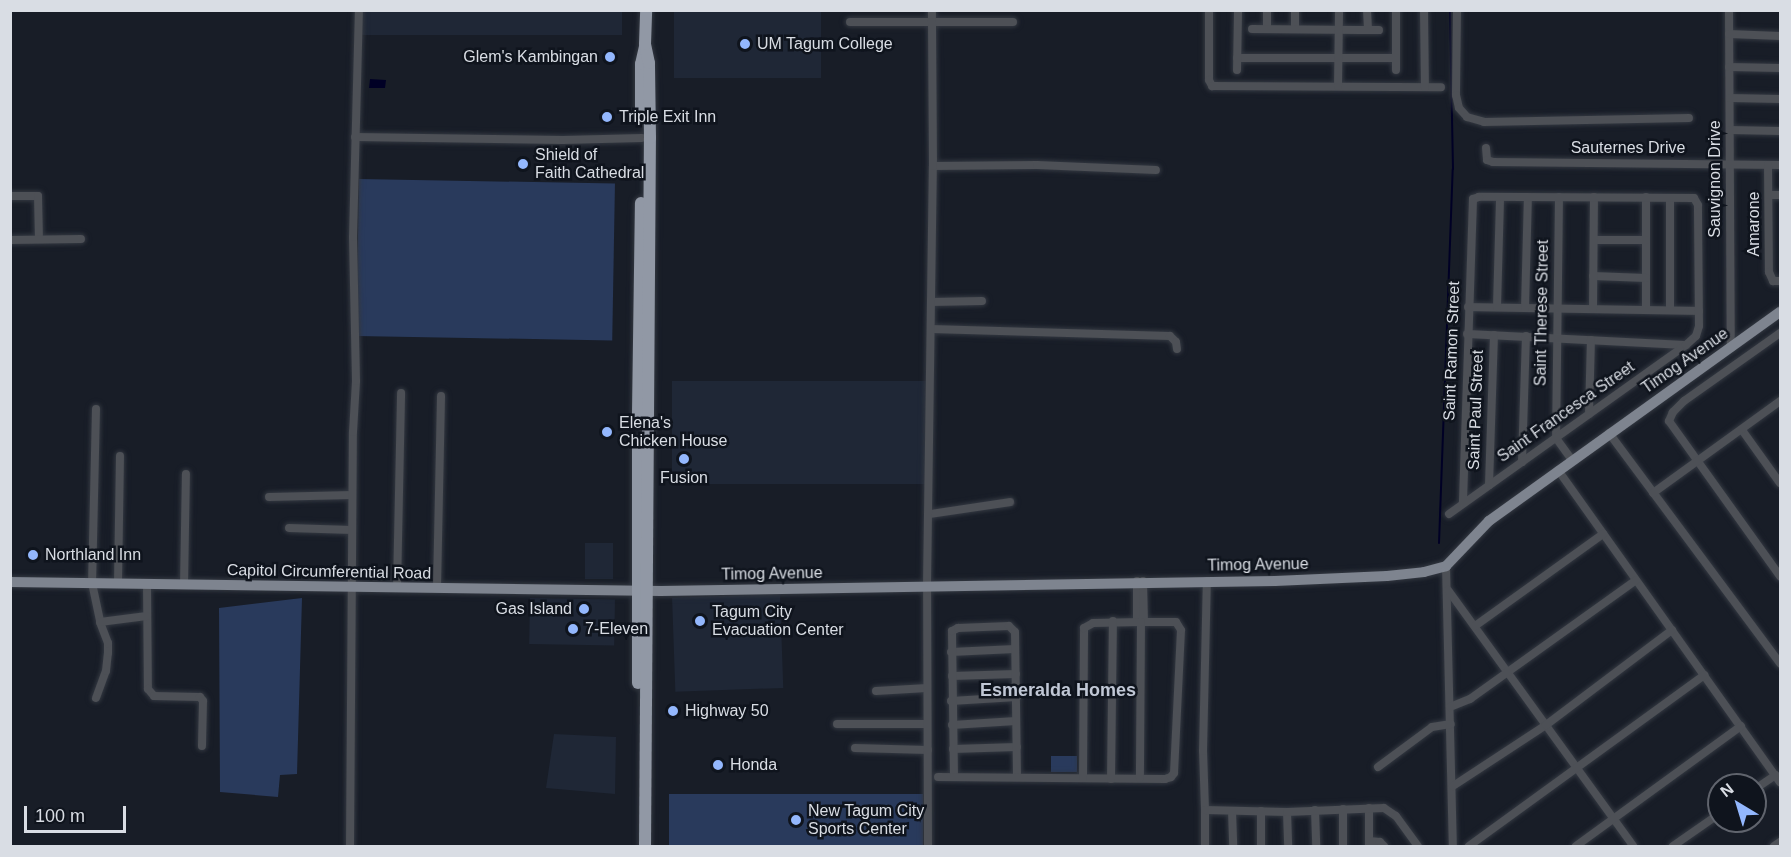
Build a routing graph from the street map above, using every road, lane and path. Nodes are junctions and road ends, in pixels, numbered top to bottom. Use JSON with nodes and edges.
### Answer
{"nodes":[{"id":1,"x":359,"y":10,"type":"edge"},
{"id":2,"x":646,"y":10,"type":"edge"},
{"id":3,"x":932,"y":10,"type":"edge"},
{"id":4,"x":1209,"y":10,"type":"edge"},
{"id":5,"x":1238,"y":10,"type":"edge"},
{"id":6,"x":1267,"y":10,"type":"edge"},
{"id":7,"x":1295,"y":10,"type":"edge"},
{"id":8,"x":1339,"y":10,"type":"edge"},
{"id":9,"x":1367,"y":10,"type":"edge"},
{"id":10,"x":1396,"y":10,"type":"edge"},
{"id":11,"x":1424,"y":10,"type":"edge"},
{"id":12,"x":1457,"y":10,"type":"edge"},
{"id":13,"x":1729,"y":10,"type":"edge"},
{"id":14,"x":850,"y":22,"type":"dead end"},
{"id":15,"x":932,"y":22,"type":"junction"},
{"id":16,"x":1013,"y":22,"type":"dead end"},
{"id":17,"x":1267,"y":28,"type":"junction"},
{"id":18,"x":1295,"y":28,"type":"junction"},
{"id":19,"x":1252,"y":29,"type":"dead end"},
{"id":20,"x":1368,"y":29,"type":"junction"},
{"id":21,"x":1339,"y":30,"type":"junction"},
{"id":22,"x":1379,"y":30,"type":"dead end"},
{"id":23,"x":1729,"y":34,"type":"junction"},
{"id":24,"x":1780,"y":36,"type":"edge"},
{"id":25,"x":645,"y":44,"type":"junction"},
{"id":26,"x":1237,"y":58,"type":"junction"},
{"id":27,"x":1339,"y":58,"type":"junction"},
{"id":28,"x":1396,"y":58,"type":"junction"},
{"id":29,"x":1729,"y":67,"type":"junction"},
{"id":30,"x":1780,"y":68,"type":"edge"},
{"id":31,"x":1237,"y":70,"type":"dead end"},
{"id":32,"x":1396,"y":70,"type":"dead end"},
{"id":33,"x":1338,"y":87,"type":"junction"},
{"id":34,"x":1425,"y":87,"type":"junction"},
{"id":35,"x":1440,"y":87,"type":"dead end"},
{"id":36,"x":1730,"y":99,"type":"junction"},
{"id":37,"x":1780,"y":99,"type":"edge"},
{"id":38,"x":1689,"y":118,"type":"dead end"},
{"id":39,"x":1730,"y":130,"type":"junction"},
{"id":40,"x":1780,"y":131,"type":"edge"},
{"id":41,"x":355,"y":137,"type":"junction"},
{"id":42,"x":642,"y":138,"type":"junction"},
{"id":43,"x":1486,"y":148,"type":"dead end"},
{"id":44,"x":1730,"y":164,"type":"junction"},
{"id":45,"x":646,"y":165,"type":"junction"},
{"id":46,"x":1768,"y":165,"type":"junction"},
{"id":47,"x":1780,"y":165,"type":"edge"},
{"id":48,"x":933,"y":166,"type":"junction"},
{"id":49,"x":1156,"y":170,"type":"dead end"},
{"id":50,"x":1769,"y":195,"type":"junction"},
{"id":51,"x":1780,"y":195,"type":"edge"},
{"id":52,"x":10,"y":196,"type":"edge"},
{"id":53,"x":1500,"y":197,"type":"junction"},
{"id":54,"x":1528,"y":197,"type":"junction"},
{"id":55,"x":1559,"y":197,"type":"junction"},
{"id":56,"x":1594,"y":197,"type":"junction"},
{"id":57,"x":1646,"y":197,"type":"junction"},
{"id":58,"x":1670,"y":198,"type":"junction"},
{"id":59,"x":1770,"y":226,"type":"junction"},
{"id":60,"x":1780,"y":227,"type":"edge"},
{"id":61,"x":81,"y":239,"type":"dead end"},
{"id":62,"x":10,"y":240,"type":"edge"},
{"id":63,"x":39,"y":240,"type":"junction"},
{"id":64,"x":1593,"y":240,"type":"junction"},
{"id":65,"x":1646,"y":240,"type":"junction"},
{"id":66,"x":1593,"y":276,"type":"junction"},
{"id":67,"x":1646,"y":278,"type":"junction"},
{"id":68,"x":1777,"y":281,"type":"edge"},
{"id":69,"x":982,"y":301,"type":"dead end"},
{"id":70,"x":931,"y":302,"type":"junction"},
{"id":71,"x":1468,"y":307,"type":"junction"},
{"id":72,"x":1497,"y":307,"type":"junction"},
{"id":73,"x":1525,"y":308,"type":"junction"},
{"id":74,"x":1557,"y":308,"type":"junction"},
{"id":75,"x":1593,"y":309,"type":"junction"},
{"id":76,"x":1646,"y":310,"type":"junction"},
{"id":77,"x":1670,"y":310,"type":"junction"},
{"id":78,"x":1699,"y":311,"type":"junction"},
{"id":79,"x":1780,"y":312,"type":"edge"},
{"id":80,"x":931,"y":329,"type":"junction"},
{"id":81,"x":1780,"y":333,"type":"edge"},
{"id":82,"x":1467,"y":334,"type":"junction"},
{"id":83,"x":1494,"y":335,"type":"junction"},
{"id":84,"x":1526,"y":336,"type":"junction"},
{"id":85,"x":1557,"y":338,"type":"junction"},
{"id":86,"x":1591,"y":339,"type":"junction"},
{"id":87,"x":1686,"y":345,"type":"junction"},
{"id":88,"x":1731,"y":348,"type":"junction"},
{"id":89,"x":1177,"y":349,"type":"dead end"},
{"id":90,"x":401,"y":393,"type":"dead end"},
{"id":91,"x":441,"y":396,"type":"dead end"},
{"id":92,"x":1780,"y":401,"type":"edge"},
{"id":93,"x":96,"y":409,"type":"dead end"},
{"id":94,"x":1589,"y":414,"type":"junction"},
{"id":95,"x":1742,"y":430,"type":"junction"},
{"id":96,"x":1609,"y":433,"type":"junction"},
{"id":97,"x":1556,"y":438,"type":"junction"},
{"id":98,"x":120,"y":456,"type":"dead end"},
{"id":99,"x":1572,"y":460,"type":"junction"},
{"id":100,"x":1522,"y":462,"type":"junction"},
{"id":101,"x":1698,"y":462,"type":"junction"},
{"id":102,"x":1558,"y":470,"type":"junction"},
{"id":103,"x":186,"y":474,"type":"dead end"},
{"id":104,"x":1780,"y":483,"type":"edge"},
{"id":105,"x":1489,"y":485,"type":"junction"},
{"id":106,"x":1653,"y":493,"type":"junction"},
{"id":107,"x":352,"y":495,"type":"junction"},
{"id":108,"x":269,"y":497,"type":"dead end"},
{"id":109,"x":1010,"y":502,"type":"dead end"},
{"id":110,"x":1464,"y":503,"type":"junction"},
{"id":111,"x":930,"y":514,"type":"junction"},
{"id":112,"x":1449,"y":514,"type":"dead end"},
{"id":113,"x":289,"y":528,"type":"dead end"},
{"id":114,"x":352,"y":530,"type":"junction"},
{"id":115,"x":1604,"y":534,"type":"junction"},
{"id":116,"x":1446,"y":566,"type":"junction"},
{"id":117,"x":1780,"y":576,"type":"edge"},
{"id":118,"x":1636,"y":580,"type":"junction"},
{"id":119,"x":1140,"y":581,"type":"junction"},
{"id":120,"x":1207,"y":581,"type":"junction"},
{"id":121,"x":10,"y":582,"type":"edge"},
{"id":122,"x":92,"y":583,"type":"junction"},
{"id":123,"x":118,"y":583,"type":"junction"},
{"id":124,"x":147,"y":584,"type":"junction"},
{"id":125,"x":184,"y":585,"type":"junction"},
{"id":126,"x":927,"y":586,"type":"junction"},
{"id":127,"x":353,"y":588,"type":"junction"},
{"id":128,"x":397,"y":588,"type":"junction"},
{"id":129,"x":436,"y":588,"type":"junction"},
{"id":130,"x":1448,"y":590,"type":"junction"},
{"id":131,"x":643,"y":591,"type":"junction"},
{"id":132,"x":147,"y":616,"type":"junction"},
{"id":133,"x":1113,"y":621,"type":"junction"},
{"id":134,"x":100,"y":622,"type":"junction"},
{"id":135,"x":1140,"y":622,"type":"junction"},
{"id":136,"x":1475,"y":627,"type":"junction"},
{"id":137,"x":1672,"y":630,"type":"junction"},
{"id":138,"x":1015,"y":649,"type":"junction"},
{"id":139,"x":951,"y":652,"type":"junction"},
{"id":140,"x":1780,"y":663,"type":"edge"},
{"id":141,"x":1508,"y":672,"type":"junction"},
{"id":142,"x":1016,"y":674,"type":"junction"},
{"id":143,"x":1704,"y":675,"type":"junction"},
{"id":144,"x":952,"y":676,"type":"junction"},
{"id":145,"x":927,"y":688,"type":"junction"},
{"id":146,"x":876,"y":691,"type":"dead end"},
{"id":147,"x":1017,"y":697,"type":"junction"},
{"id":148,"x":96,"y":698,"type":"dead end"},
{"id":149,"x":951,"y":701,"type":"junction"},
{"id":150,"x":1450,"y":707,"type":"junction"},
{"id":151,"x":642,"y":722,"type":"junction"},
{"id":152,"x":1016,"y":722,"type":"junction"},
{"id":153,"x":837,"y":724,"type":"dead end"},
{"id":154,"x":927,"y":724,"type":"junction"},
{"id":155,"x":952,"y":724,"type":"junction"},
{"id":156,"x":1443,"y":725,"type":"junction"},
{"id":157,"x":1545,"y":725,"type":"junction"},
{"id":158,"x":1741,"y":726,"type":"junction"},
{"id":159,"x":202,"y":746,"type":"dead end"},
{"id":160,"x":1017,"y":747,"type":"junction"},
{"id":161,"x":855,"y":748,"type":"dead end"},
{"id":162,"x":953,"y":749,"type":"junction"},
{"id":163,"x":928,"y":750,"type":"junction"},
{"id":164,"x":1378,"y":767,"type":"dead end"},
{"id":165,"x":1578,"y":769,"type":"junction"},
{"id":166,"x":954,"y":776,"type":"junction"},
{"id":167,"x":938,"y":777,"type":"dead end"},
{"id":168,"x":1017,"y":777,"type":"junction"},
{"id":169,"x":1083,"y":778,"type":"junction"},
{"id":170,"x":1140,"y":778,"type":"junction"},
{"id":171,"x":1778,"y":778,"type":"edge"},
{"id":172,"x":1111,"y":779,"type":"junction"},
{"id":173,"x":1453,"y":786,"type":"junction"},
{"id":174,"x":1369,"y":808,"type":"junction"},
{"id":175,"x":1343,"y":809,"type":"junction"},
{"id":176,"x":1205,"y":810,"type":"junction"},
{"id":177,"x":1315,"y":810,"type":"junction"},
{"id":178,"x":1232,"y":811,"type":"junction"},
{"id":179,"x":1261,"y":811,"type":"junction"},
{"id":180,"x":1287,"y":812,"type":"junction"},
{"id":181,"x":1613,"y":819,"type":"junction"},
{"id":182,"x":1707,"y":822,"type":"edge"},
{"id":183,"x":1780,"y":842,"type":"edge"},
{"id":184,"x":1369,"y":844,"type":"edge"},
{"id":185,"x":350,"y":846,"type":"edge"},
{"id":186,"x":637,"y":846,"type":"edge"},
{"id":187,"x":645,"y":846,"type":"edge"},
{"id":188,"x":928,"y":846,"type":"edge"},
{"id":189,"x":1205,"y":846,"type":"edge"},
{"id":190,"x":1233,"y":846,"type":"edge"},
{"id":191,"x":1261,"y":846,"type":"edge"},
{"id":192,"x":1288,"y":846,"type":"edge"},
{"id":193,"x":1316,"y":846,"type":"edge"},
{"id":194,"x":1343,"y":846,"type":"edge"},
{"id":195,"x":1384,"y":846,"type":"edge"},
{"id":196,"x":1418,"y":846,"type":"edge"},
{"id":197,"x":1453,"y":846,"type":"edge"},
{"id":198,"x":1469,"y":846,"type":"edge"},
{"id":199,"x":1576,"y":846,"type":"edge"},
{"id":200,"x":1633,"y":846,"type":"edge"},
{"id":201,"x":1673,"y":846,"type":"edge"},
{"id":202,"x":1774,"y":846,"type":"edge"}],
"edges":[{"from":1,"to":41,"type":"street"},
{"from":2,"to":25,"type":"highway"},
{"from":3,"to":15,"type":"street"},
{"from":4,"to":33,"type":"street"},
{"from":5,"to":26,"type":"street"},
{"from":6,"to":17,"type":"street"},
{"from":7,"to":18,"type":"street"},
{"from":8,"to":21,"type":"street"},
{"from":9,"to":20,"type":"street"},
{"from":10,"to":28,"type":"street"},
{"from":11,"to":34,"type":"street"},
{"from":12,"to":38,"type":"street"},
{"from":13,"to":23,"type":"street","name":"Sauvignon Drive"},
{"from":14,"to":15,"type":"street"},
{"from":15,"to":16,"type":"street"},
{"from":15,"to":48,"type":"street"},
{"from":17,"to":18,"type":"street"},
{"from":17,"to":19,"type":"street"},
{"from":18,"to":21,"type":"street"},
{"from":20,"to":21,"type":"street"},
{"from":20,"to":22,"type":"street"},
{"from":21,"to":27,"type":"street"},
{"from":23,"to":24,"type":"street"},
{"from":23,"to":29,"type":"street","name":"Sauvignon Drive"},
{"from":25,"to":42,"type":"highway"},
{"from":25,"to":45,"type":"highway"},
{"from":26,"to":27,"type":"street"},
{"from":26,"to":31,"type":"street"},
{"from":27,"to":28,"type":"street"},
{"from":27,"to":33,"type":"street"},
{"from":28,"to":32,"type":"street"},
{"from":29,"to":30,"type":"street"},
{"from":29,"to":36,"type":"street","name":"Sauvignon Drive"},
{"from":33,"to":34,"type":"street"},
{"from":34,"to":35,"type":"street"},
{"from":36,"to":37,"type":"street"},
{"from":36,"to":39,"type":"street","name":"Sauvignon Drive"},
{"from":39,"to":40,"type":"street"},
{"from":39,"to":44,"type":"street","name":"Sauvignon Drive"},
{"from":41,"to":42,"type":"street"},
{"from":41,"to":107,"type":"street"},
{"from":42,"to":45,"type":"highway"},
{"from":43,"to":44,"type":"street","name":"Sauternes Drive"},
{"from":44,"to":46,"type":"street","name":"Sauternes Drive"},
{"from":44,"to":88,"type":"street","name":"Sauvignon Drive"},
{"from":45,"to":131,"type":"highway"},
{"from":46,"to":47,"type":"street","name":"Sauternes Drive"},
{"from":46,"to":50,"type":"street","name":"Amarone"},
{"from":48,"to":49,"type":"street"},
{"from":48,"to":70,"type":"street"},
{"from":50,"to":51,"type":"street"},
{"from":50,"to":59,"type":"street","name":"Amarone"},
{"from":52,"to":63,"type":"street"},
{"from":53,"to":54,"type":"street"},
{"from":53,"to":71,"type":"street","name":"Saint Ramon Street"},
{"from":53,"to":72,"type":"street"},
{"from":54,"to":55,"type":"street"},
{"from":54,"to":73,"type":"street"},
{"from":55,"to":56,"type":"street"},
{"from":55,"to":74,"type":"street","name":"Saint Therese Street"},
{"from":56,"to":57,"type":"street"},
{"from":56,"to":64,"type":"street"},
{"from":57,"to":58,"type":"street"},
{"from":57,"to":65,"type":"street"},
{"from":58,"to":77,"type":"street"},
{"from":58,"to":78,"type":"street"},
{"from":59,"to":60,"type":"street"},
{"from":59,"to":68,"type":"street","name":"Amarone"},
{"from":61,"to":63,"type":"street"},
{"from":62,"to":63,"type":"street"},
{"from":64,"to":65,"type":"street"},
{"from":64,"to":66,"type":"street"},
{"from":65,"to":67,"type":"street"},
{"from":66,"to":67,"type":"street"},
{"from":66,"to":75,"type":"street"},
{"from":67,"to":76,"type":"street"},
{"from":69,"to":70,"type":"street"},
{"from":70,"to":80,"type":"street"},
{"from":71,"to":72,"type":"street"},
{"from":71,"to":82,"type":"street","name":"Saint Ramon Street"},
{"from":72,"to":73,"type":"street"},
{"from":73,"to":74,"type":"street"},
{"from":74,"to":75,"type":"street"},
{"from":74,"to":85,"type":"street","name":"Saint Therese Street"},
{"from":75,"to":76,"type":"street"},
{"from":76,"to":77,"type":"street"},
{"from":77,"to":78,"type":"street"},
{"from":78,"to":87,"type":"street","name":"Saint Francesca Street"},
{"from":79,"to":88,"type":"main road","name":"Timog Avenue"},
{"from":80,"to":89,"type":"street"},
{"from":80,"to":111,"type":"street"},
{"from":81,"to":101,"type":"street"},
{"from":82,"to":83,"type":"street"},
{"from":82,"to":110,"type":"street","name":"Saint Ramon Street"},
{"from":83,"to":84,"type":"street"},
{"from":83,"to":105,"type":"street","name":"Saint Paul Street"},
{"from":84,"to":85,"type":"street"},
{"from":84,"to":100,"type":"street"},
{"from":85,"to":86,"type":"street"},
{"from":85,"to":97,"type":"street","name":"Saint Therese Street"},
{"from":86,"to":87,"type":"street"},
{"from":86,"to":94,"type":"street"},
{"from":87,"to":94,"type":"street","name":"Saint Francesca Street"},
{"from":88,"to":96,"type":"main road","name":"Timog Avenue"},
{"from":90,"to":128,"type":"street"},
{"from":91,"to":129,"type":"street"},
{"from":92,"to":95,"type":"street"},
{"from":93,"to":122,"type":"street"},
{"from":94,"to":97,"type":"street","name":"Saint Francesca Street"},
{"from":95,"to":101,"type":"street"},
{"from":95,"to":104,"type":"street"},
{"from":96,"to":99,"type":"main road","name":"Timog Avenue"},
{"from":96,"to":106,"type":"street"},
{"from":97,"to":99,"type":"street"},
{"from":97,"to":100,"type":"street","name":"Saint Francesca Street"},
{"from":98,"to":123,"type":"street"},
{"from":99,"to":102,"type":"main road","name":"Timog Avenue"},
{"from":100,"to":105,"type":"street","name":"Saint Francesca Street"},
{"from":101,"to":106,"type":"street"},
{"from":101,"to":117,"type":"street"},
{"from":102,"to":115,"type":"street"},
{"from":102,"to":116,"type":"main road","name":"Timog Avenue"},
{"from":103,"to":125,"type":"street"},
{"from":105,"to":110,"type":"street","name":"Saint Francesca Street"},
{"from":106,"to":140,"type":"street"},
{"from":107,"to":108,"type":"street"},
{"from":107,"to":114,"type":"street"},
{"from":109,"to":111,"type":"street"},
{"from":110,"to":112,"type":"street","name":"Saint Francesca Street"},
{"from":111,"to":126,"type":"street"},
{"from":113,"to":114,"type":"street"},
{"from":114,"to":127,"type":"street"},
{"from":115,"to":118,"type":"street"},
{"from":115,"to":136,"type":"street"},
{"from":116,"to":120,"type":"main road","name":"Timog Avenue"},
{"from":116,"to":130,"type":"street"},
{"from":118,"to":137,"type":"street"},
{"from":118,"to":141,"type":"street"},
{"from":119,"to":120,"type":"main road","name":"Timog Avenue"},
{"from":119,"to":126,"type":"main road","name":"Timog Avenue"},
{"from":119,"to":135,"type":"street"},
{"from":120,"to":176,"type":"street"},
{"from":121,"to":122,"type":"main road","name":"Capitol Circumferential Road"},
{"from":122,"to":123,"type":"main road","name":"Capitol Circumferential Road"},
{"from":122,"to":134,"type":"street"},
{"from":123,"to":124,"type":"main road","name":"Capitol Circumferential Road"},
{"from":124,"to":125,"type":"main road","name":"Capitol Circumferential Road"},
{"from":124,"to":132,"type":"street"},
{"from":125,"to":127,"type":"main road","name":"Capitol Circumferential Road"},
{"from":126,"to":131,"type":"main road","name":"Timog Avenue"},
{"from":126,"to":145,"type":"street"},
{"from":127,"to":128,"type":"main road","name":"Capitol Circumferential Road"},
{"from":127,"to":185,"type":"street"},
{"from":128,"to":129,"type":"main road","name":"Capitol Circumferential Road"},
{"from":129,"to":131,"type":"main road","name":"Capitol Circumferential Road"},
{"from":130,"to":136,"type":"street"},
{"from":130,"to":150,"type":"street"},
{"from":131,"to":151,"type":"highway"},
{"from":132,"to":134,"type":"street"},
{"from":132,"to":159,"type":"street"},
{"from":133,"to":135,"type":"street"},
{"from":133,"to":169,"type":"street"},
{"from":133,"to":172,"type":"street"},
{"from":134,"to":148,"type":"street"},
{"from":135,"to":170,"type":"street"},
{"from":135,"to":170,"type":"street"},
{"from":136,"to":141,"type":"street"},
{"from":137,"to":143,"type":"street"},
{"from":137,"to":157,"type":"street"},
{"from":138,"to":139,"type":"street"},
{"from":138,"to":139,"type":"street"},
{"from":138,"to":142,"type":"street"},
{"from":139,"to":144,"type":"street"},
{"from":141,"to":150,"type":"street"},
{"from":141,"to":157,"type":"street"},
{"from":142,"to":144,"type":"street"},
{"from":142,"to":147,"type":"street"},
{"from":143,"to":158,"type":"street"},
{"from":143,"to":165,"type":"street"},
{"from":144,"to":149,"type":"street"},
{"from":145,"to":146,"type":"street"},
{"from":145,"to":154,"type":"street"},
{"from":147,"to":149,"type":"street"},
{"from":147,"to":152,"type":"street"},
{"from":149,"to":155,"type":"street"},
{"from":150,"to":156,"type":"street"},
{"from":151,"to":186,"type":"highway"},
{"from":151,"to":187,"type":"highway"},
{"from":152,"to":155,"type":"street"},
{"from":152,"to":160,"type":"street"},
{"from":153,"to":154,"type":"street"},
{"from":154,"to":163,"type":"street"},
{"from":155,"to":162,"type":"street"},
{"from":156,"to":164,"type":"street"},
{"from":156,"to":173,"type":"street"},
{"from":157,"to":165,"type":"street"},
{"from":157,"to":173,"type":"street"},
{"from":158,"to":171,"type":"street"},
{"from":158,"to":181,"type":"street"},
{"from":160,"to":162,"type":"street"},
{"from":160,"to":168,"type":"street"},
{"from":161,"to":163,"type":"street"},
{"from":162,"to":166,"type":"street"},
{"from":163,"to":188,"type":"street"},
{"from":165,"to":181,"type":"street"},
{"from":165,"to":198,"type":"street"},
{"from":166,"to":167,"type":"street"},
{"from":166,"to":168,"type":"street"},
{"from":168,"to":169,"type":"street"},
{"from":169,"to":172,"type":"street"},
{"from":170,"to":172,"type":"street"},
{"from":173,"to":197,"type":"street"},
{"from":174,"to":175,"type":"street"},
{"from":174,"to":184,"type":"street"},
{"from":174,"to":196,"type":"street"},
{"from":175,"to":177,"type":"street"},
{"from":175,"to":194,"type":"street"},
{"from":176,"to":178,"type":"street"},
{"from":176,"to":189,"type":"street"},
{"from":177,"to":180,"type":"street"},
{"from":177,"to":193,"type":"street"},
{"from":178,"to":179,"type":"street"},
{"from":178,"to":190,"type":"street"},
{"from":179,"to":180,"type":"street"},
{"from":179,"to":191,"type":"street"},
{"from":180,"to":192,"type":"street"},
{"from":181,"to":199,"type":"street"},
{"from":181,"to":200,"type":"street"},
{"from":182,"to":201,"type":"street"},
{"from":183,"to":202,"type":"street"},
{"from":184,"to":195,"type":"street"}]}
